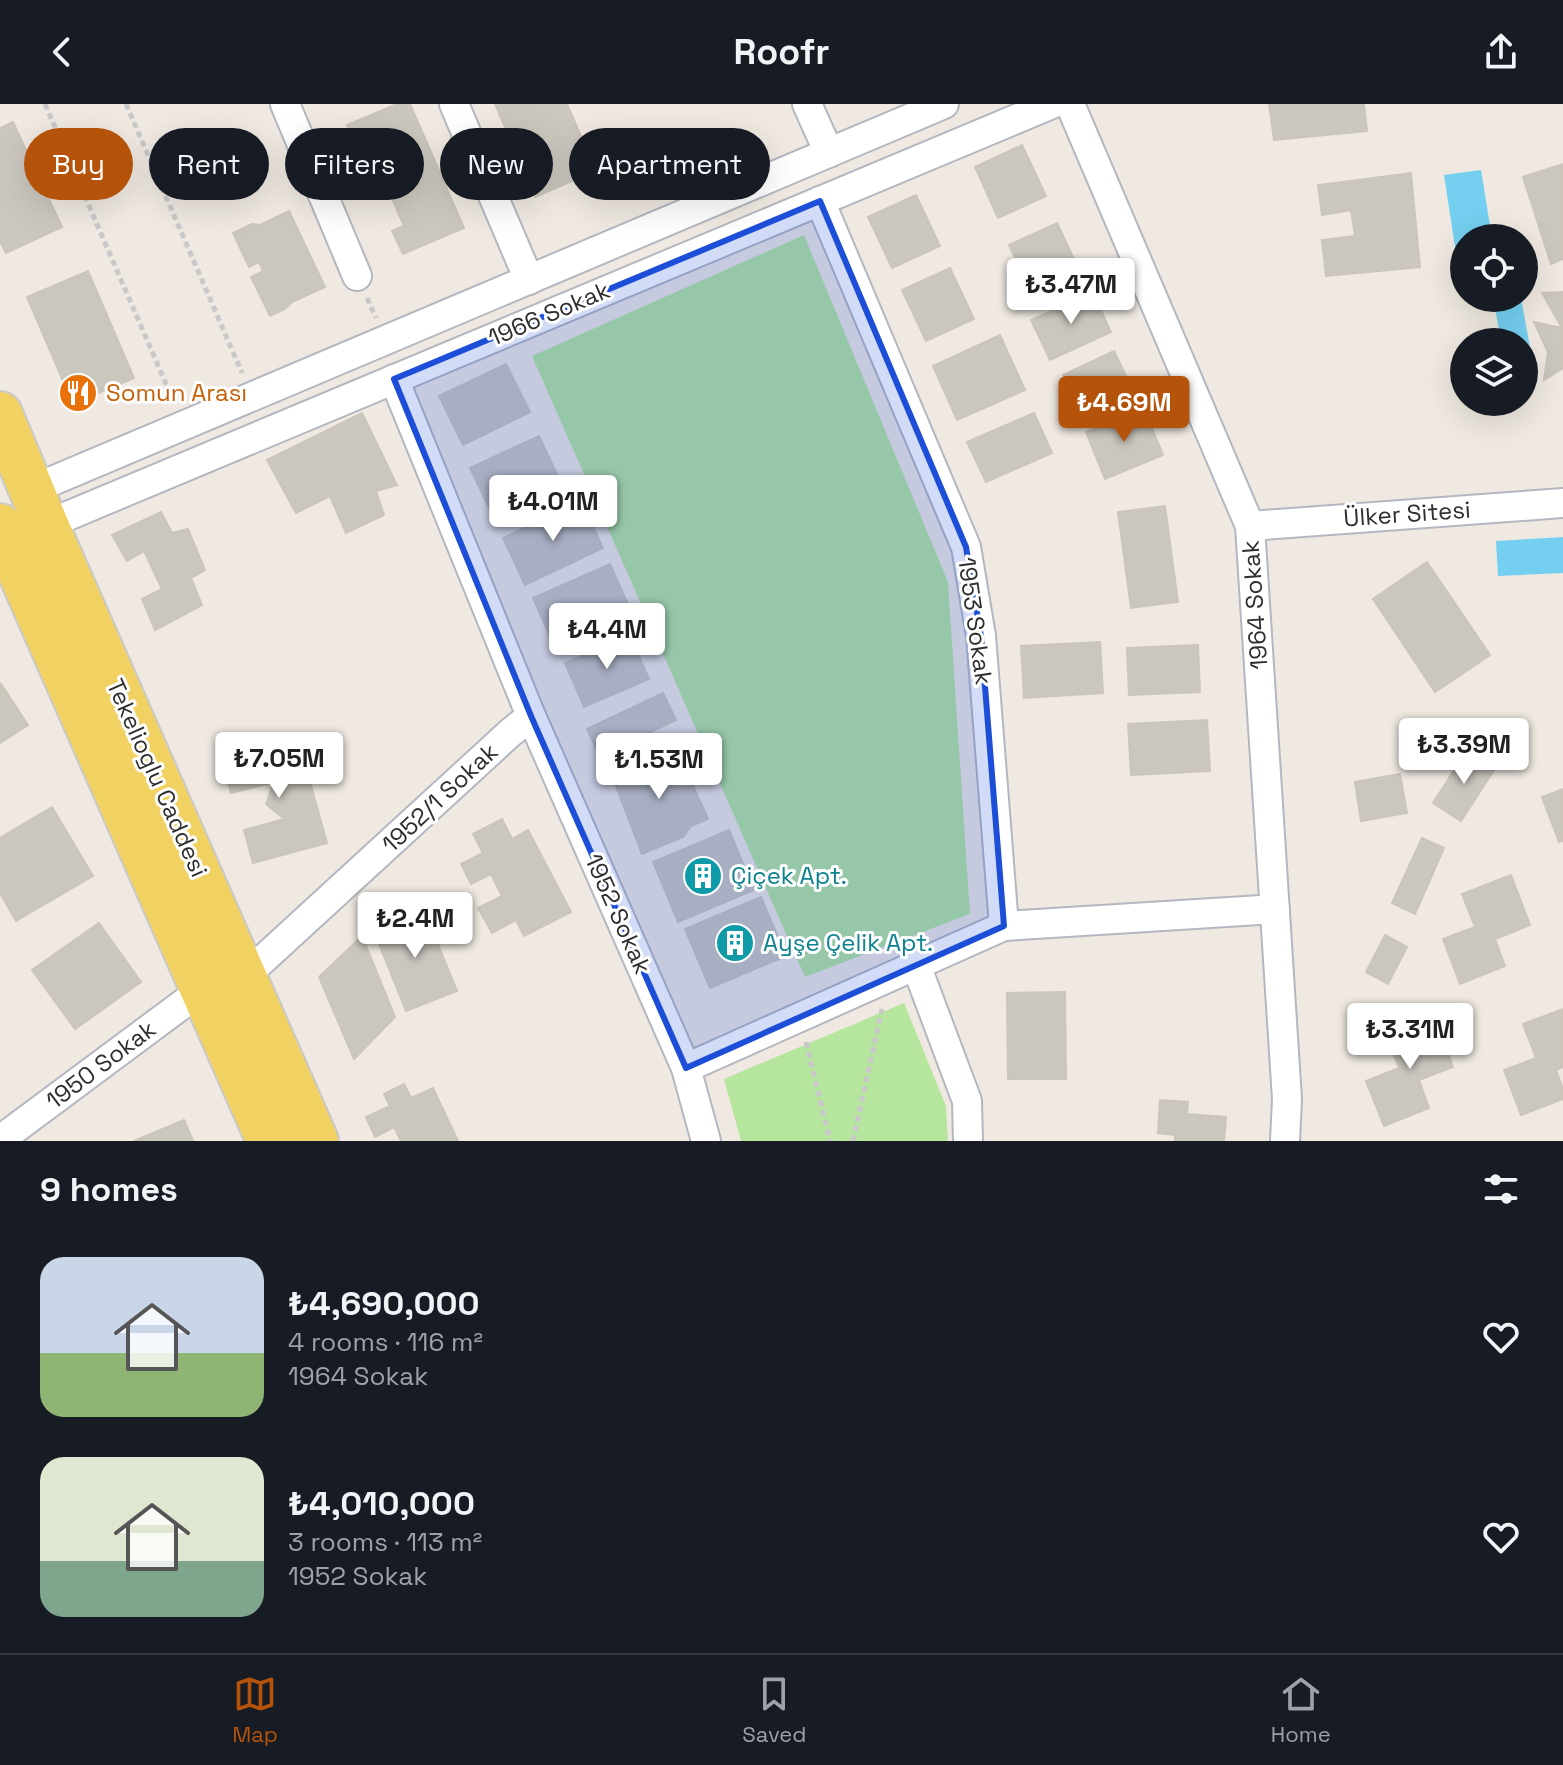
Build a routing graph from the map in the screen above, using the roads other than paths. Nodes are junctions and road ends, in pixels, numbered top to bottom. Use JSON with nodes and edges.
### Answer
{"nodes":[{"id":1,"x":285,"y":104,"type":"edge"},
{"id":2,"x":454,"y":104,"type":"edge"},
{"id":3,"x":807,"y":104,"type":"edge"},
{"id":4,"x":944,"y":104,"type":"edge"},
{"id":5,"x":1052,"y":104,"type":"edge"},
{"id":6,"x":1070,"y":104,"type":"edge"},
{"id":7,"x":829,"y":153,"type":"junction"},
{"id":8,"x":820,"y":201,"type":"junction"},
{"id":9,"x":357,"y":276,"type":"dead end"},
{"id":10,"x":529,"y":280,"type":"junction"},
{"id":11,"x":394,"y":379,"type":"junction"},
{"id":12,"x":0,"y":414,"type":"edge"},
{"id":13,"x":1563,"y":503,"type":"edge"},
{"id":14,"x":39,"y":507,"type":"junction"},
{"id":15,"x":0,"y":526,"type":"edge"},
{"id":16,"x":1250,"y":526,"type":"junction"},
{"id":17,"x":531,"y":716,"type":"junction"},
{"id":18,"x":1275,"y":909,"type":"junction"},
{"id":19,"x":1004,"y":926,"type":"junction"},
{"id":20,"x":916,"y":965,"type":"junction"},
{"id":21,"x":223,"y":983,"type":"junction"},
{"id":22,"x":686,"y":1068,"type":"junction"},
{"id":23,"x":0,"y":1140,"type":"edge"},
{"id":24,"x":269,"y":1141,"type":"edge"},
{"id":25,"x":316,"y":1141,"type":"edge"},
{"id":26,"x":706,"y":1141,"type":"edge"},
{"id":27,"x":968,"y":1141,"type":"edge"},
{"id":28,"x":1285,"y":1141,"type":"edge"}],
"edges":[{"from":1,"to":9,"type":"street"},
{"from":2,"to":10,"type":"street"},
{"from":3,"to":7,"type":"street"},
{"from":4,"to":7,"type":"street","name":"1966 Sokak"},
{"from":5,"to":8,"type":"street","name":"1966 Sokak"},
{"from":6,"to":16,"type":"street","name":"1964 Sokak"},
{"from":7,"to":10,"type":"street","name":"1966 Sokak"},
{"from":8,"to":11,"type":"street","name":"1966 Sokak"},
{"from":8,"to":19,"type":"street","name":"1953 Sokak"},
{"from":10,"to":14,"type":"street","name":"1966 Sokak"},
{"from":11,"to":14,"type":"street","name":"1966 Sokak"},
{"from":11,"to":17,"type":"street","name":"1952 Sokak"},
{"from":12,"to":14,"type":"main road","name":"Tekelioglu Caddesi"},
{"from":13,"to":16,"type":"street","name":"Ülker Sitesi"},
{"from":14,"to":21,"type":"main road","name":"Tekelioglu Caddesi"},
{"from":15,"to":21,"type":"main road","name":"Tekelioglu Caddesi"},
{"from":16,"to":18,"type":"street","name":"1964 Sokak"},
{"from":17,"to":21,"type":"street","name":"1952/1 Sokak"},
{"from":17,"to":22,"type":"street","name":"1952 Sokak"},
{"from":18,"to":19,"type":"street"},
{"from":18,"to":28,"type":"street","name":"1964 Sokak"},
{"from":19,"to":20,"type":"street"},
{"from":20,"to":22,"type":"street"},
{"from":20,"to":27,"type":"street"},
{"from":21,"to":23,"type":"street","name":"1950 Sokak"},
{"from":21,"to":24,"type":"main road","name":"Tekelioglu Caddesi"},
{"from":21,"to":25,"type":"main road","name":"Tekelioglu Caddesi"},
{"from":22,"to":26,"type":"street","name":"1952 Sokak"}]}
